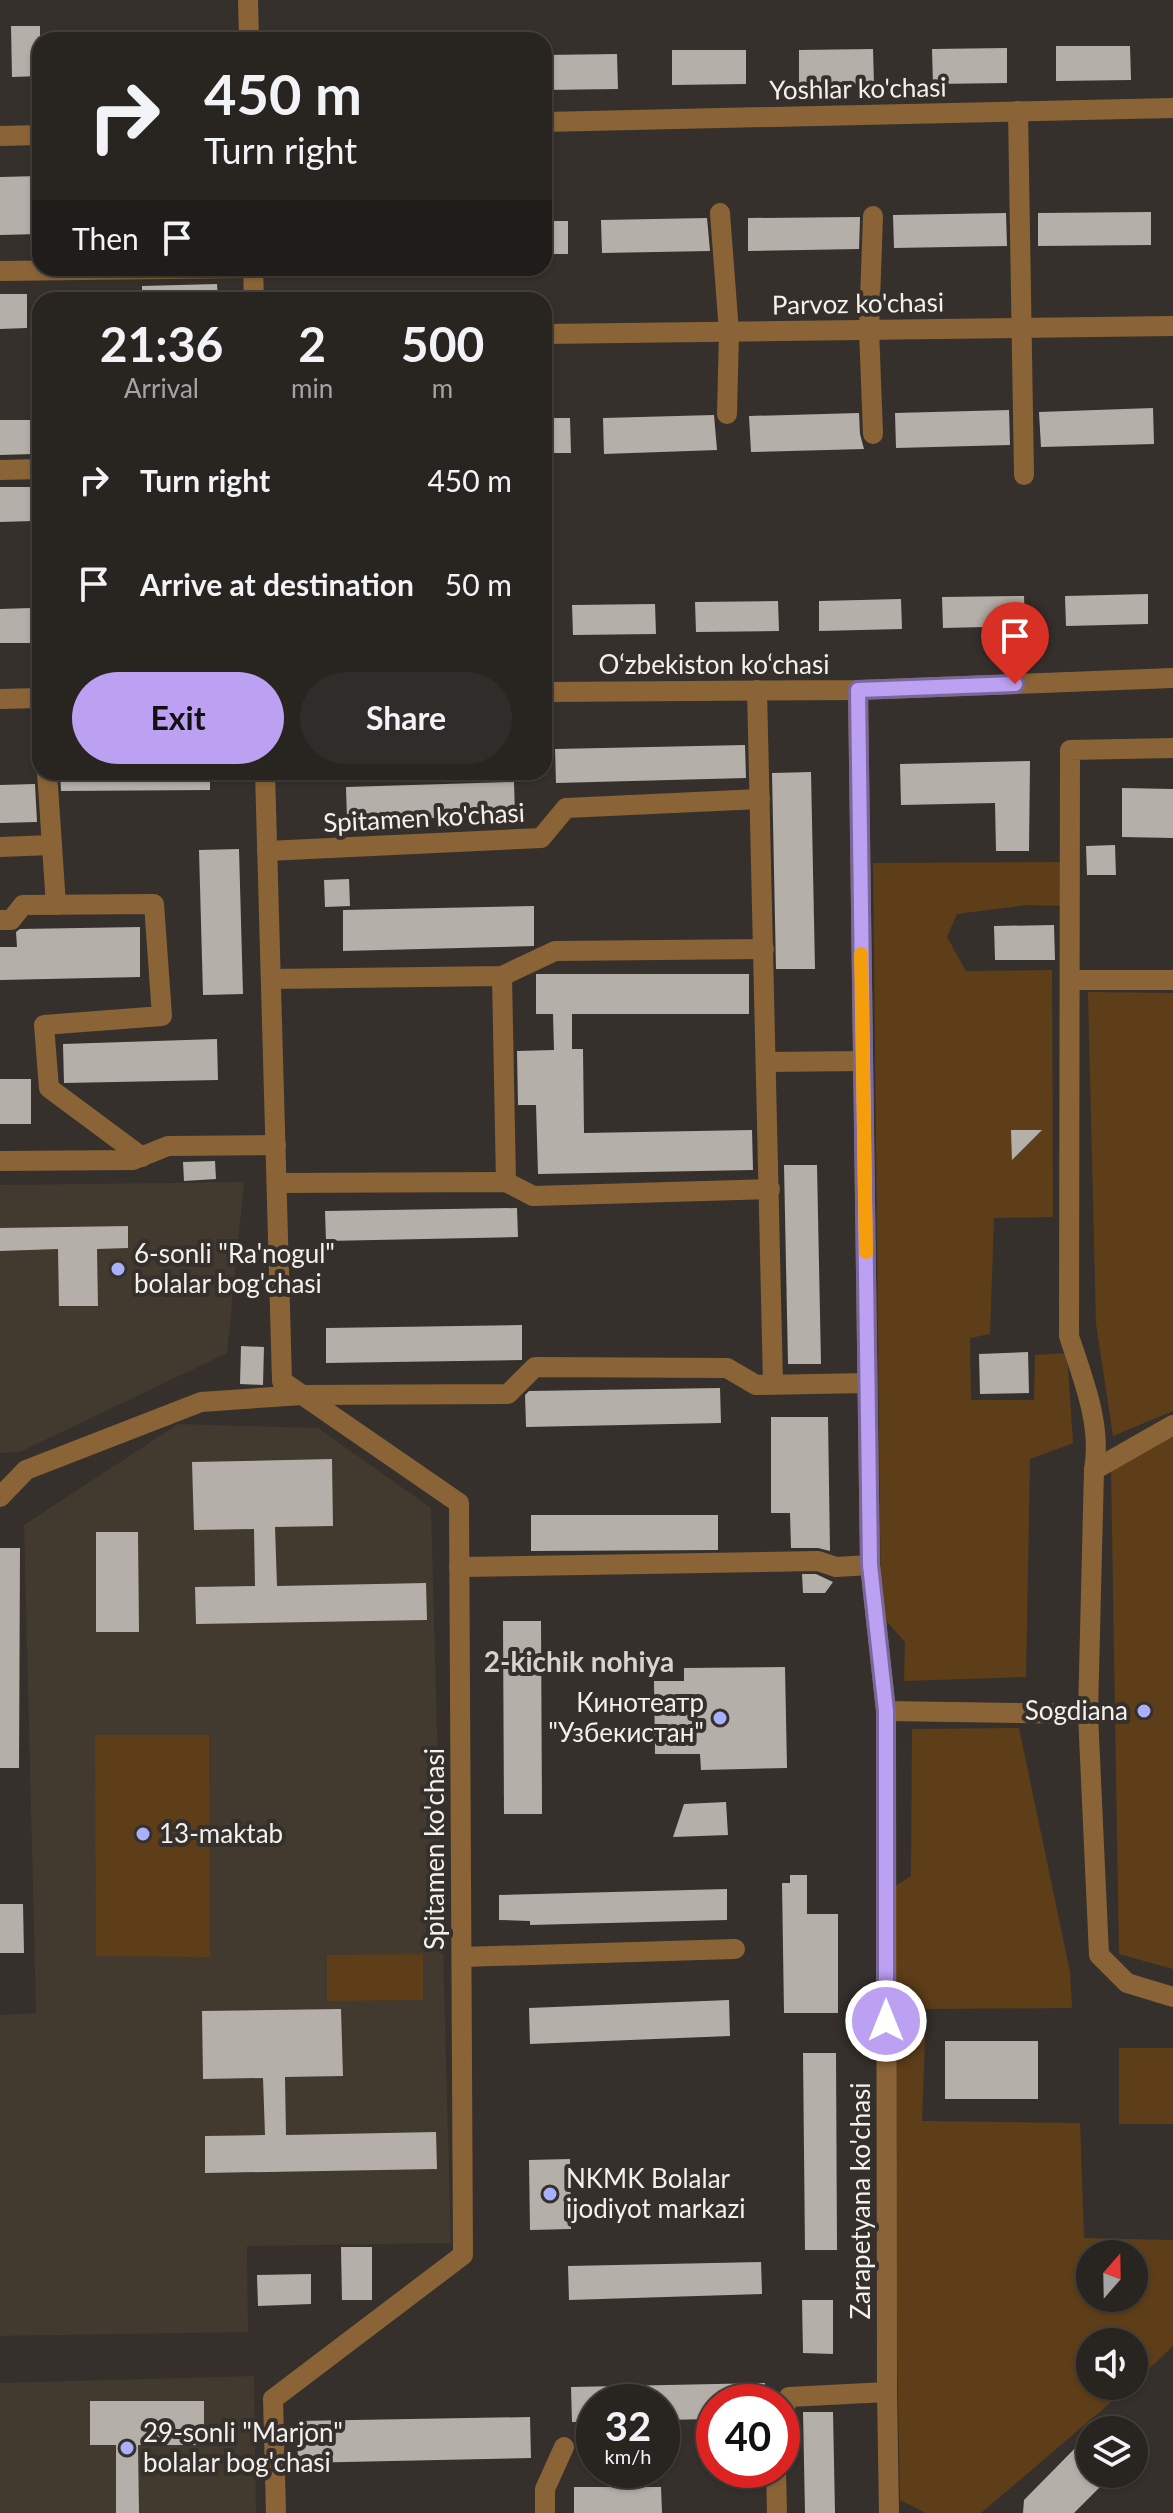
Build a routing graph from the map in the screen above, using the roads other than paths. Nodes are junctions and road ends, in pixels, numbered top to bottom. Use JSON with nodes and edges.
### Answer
{"nodes":[{"id":1,"x":248,"y":0,"type":"edge"},
{"id":2,"x":249,"y":32,"type":"edge"},
{"id":3,"x":1173,"y":108,"type":"edge"},
{"id":4,"x":1018,"y":111,"type":"junction"},
{"id":5,"x":552,"y":122,"type":"edge"},
{"id":6,"x":32,"y":135,"type":"edge"},
{"id":7,"x":0,"y":136,"type":"edge"},
{"id":8,"x":720,"y":213,"type":"dead end"},
{"id":9,"x":873,"y":216,"type":"dead end"},
{"id":10,"x":0,"y":271,"type":"edge"},
{"id":11,"x":32,"y":271,"type":"edge"},
{"id":12,"x":1173,"y":326,"type":"edge"},
{"id":13,"x":1020,"y":328,"type":"junction"},
{"id":14,"x":869,"y":329,"type":"junction"},
{"id":15,"x":729,"y":332,"type":"junction"},
{"id":16,"x":552,"y":334,"type":"edge"},
{"id":17,"x":727,"y":414,"type":"dead end"},
{"id":18,"x":873,"y":434,"type":"dead end"},
{"id":19,"x":32,"y":469,"type":"edge"},
{"id":20,"x":0,"y":470,"type":"edge"},
{"id":21,"x":1024,"y":475,"type":"dead end"},
{"id":22,"x":1173,"y":678,"type":"edge"},
{"id":23,"x":757,"y":690,"type":"junction"},
{"id":24,"x":858,"y":690,"type":"junction"},
{"id":25,"x":552,"y":692,"type":"edge"},
{"id":26,"x":32,"y":698,"type":"edge"},
{"id":27,"x":0,"y":699,"type":"edge"},
{"id":28,"x":1173,"y":748,"type":"edge"},
{"id":29,"x":48,"y":780,"type":"edge"},
{"id":30,"x":265,"y":780,"type":"edge"},
{"id":31,"x":760,"y":799,"type":"junction"},
{"id":32,"x":52,"y":845,"type":"junction"},
{"id":33,"x":0,"y":847,"type":"edge"},
{"id":34,"x":267,"y":851,"type":"junction"},
{"id":35,"x":56,"y":905,"type":"junction"},
{"id":36,"x":0,"y":920,"type":"edge"},
{"id":37,"x":764,"y":949,"type":"junction"},
{"id":38,"x":502,"y":976,"type":"junction"},
{"id":39,"x":271,"y":979,"type":"junction"},
{"id":40,"x":1071,"y":980,"type":"junction"},
{"id":41,"x":1173,"y":980,"type":"edge"},
{"id":42,"x":863,"y":1061,"type":"junction"},
{"id":43,"x":767,"y":1062,"type":"junction"},
{"id":44,"x":276,"y":1145,"type":"junction"},
{"id":45,"x":142,"y":1157,"type":"junction"},
{"id":46,"x":0,"y":1161,"type":"edge"},
{"id":47,"x":506,"y":1182,"type":"junction"},
{"id":48,"x":277,"y":1183,"type":"junction"},
{"id":49,"x":770,"y":1189,"type":"junction"},
{"id":50,"x":867,"y":1383,"type":"junction"},
{"id":51,"x":773,"y":1384,"type":"junction"},
{"id":52,"x":302,"y":1395,"type":"junction"},
{"id":53,"x":1173,"y":1425,"type":"edge"},
{"id":54,"x":1094,"y":1470,"type":"junction"},
{"id":55,"x":0,"y":1497,"type":"edge"},
{"id":56,"x":870,"y":1565,"type":"junction"},
{"id":57,"x":459,"y":1567,"type":"junction"},
{"id":58,"x":886,"y":1711,"type":"junction"},
{"id":59,"x":1088,"y":1714,"type":"junction"},
{"id":60,"x":735,"y":1949,"type":"dead end"},
{"id":61,"x":462,"y":1957,"type":"junction"},
{"id":62,"x":1173,"y":1997,"type":"edge"},
{"id":63,"x":887,"y":2392,"type":"junction"},
{"id":64,"x":800,"y":2396,"type":"edge"},
{"id":65,"x":564,"y":2447,"type":"dead end"},
{"id":66,"x":776,"y":2488,"type":"edge"},
{"id":67,"x":276,"y":2513,"type":"edge"},
{"id":68,"x":545,"y":2513,"type":"edge"},
{"id":69,"x":777,"y":2513,"type":"edge"},
{"id":70,"x":889,"y":2513,"type":"edge"}],
"edges":[{"from":1,"to":2,"type":"street"},
{"from":3,"to":4,"type":"street","name":"Yoshlar ko'chasi"},
{"from":4,"to":5,"type":"street","name":"Yoshlar ko'chasi"},
{"from":4,"to":13,"type":"street"},
{"from":6,"to":7,"type":"street"},
{"from":8,"to":15,"type":"street"},
{"from":9,"to":14,"type":"street"},
{"from":10,"to":11,"type":"street"},
{"from":12,"to":13,"type":"street","name":"Parvoz ko'chasi"},
{"from":13,"to":14,"type":"street","name":"Parvoz ko'chasi"},
{"from":13,"to":21,"type":"street"},
{"from":14,"to":15,"type":"street","name":"Parvoz ko'chasi"},
{"from":14,"to":18,"type":"street"},
{"from":15,"to":16,"type":"street","name":"Parvoz ko'chasi"},
{"from":15,"to":17,"type":"street"},
{"from":19,"to":20,"type":"street"},
{"from":22,"to":24,"type":"street","name":"O‘zbekiston ko‘chasi"},
{"from":23,"to":24,"type":"street","name":"O‘zbekiston ko‘chasi"},
{"from":23,"to":25,"type":"street","name":"O‘zbekiston ko‘chasi"},
{"from":23,"to":31,"type":"street"},
{"from":24,"to":42,"type":"street","name":"Zarapetyana ko'chasi"},
{"from":26,"to":27,"type":"street"},
{"from":28,"to":40,"type":"street"},
{"from":29,"to":32,"type":"street"},
{"from":30,"to":34,"type":"street","name":"Spitamen ko'chasi"},
{"from":31,"to":34,"type":"street","name":"Spitamen ko'chasi"},
{"from":31,"to":37,"type":"street"},
{"from":32,"to":33,"type":"street"},
{"from":32,"to":35,"type":"street"},
{"from":34,"to":39,"type":"street","name":"Spitamen ko'chasi"},
{"from":35,"to":36,"type":"street"},
{"from":35,"to":45,"type":"street"},
{"from":37,"to":38,"type":"street"},
{"from":37,"to":43,"type":"street"},
{"from":38,"to":39,"type":"street"},
{"from":38,"to":47,"type":"street"},
{"from":39,"to":44,"type":"street","name":"Spitamen ko'chasi"},
{"from":40,"to":41,"type":"street"},
{"from":40,"to":54,"type":"street"},
{"from":42,"to":43,"type":"street"},
{"from":42,"to":50,"type":"street","name":"Zarapetyana ko'chasi"},
{"from":43,"to":49,"type":"street"},
{"from":44,"to":45,"type":"street"},
{"from":44,"to":48,"type":"street","name":"Spitamen ko'chasi"},
{"from":45,"to":46,"type":"street"},
{"from":47,"to":48,"type":"street"},
{"from":47,"to":49,"type":"street"},
{"from":48,"to":52,"type":"street","name":"Spitamen ko'chasi"},
{"from":49,"to":51,"type":"street"},
{"from":50,"to":51,"type":"street"},
{"from":50,"to":56,"type":"street","name":"Zarapetyana ko'chasi"},
{"from":51,"to":52,"type":"street"},
{"from":52,"to":55,"type":"street"},
{"from":52,"to":57,"type":"street","name":"Spitamen ko'chasi"},
{"from":53,"to":54,"type":"street"},
{"from":54,"to":59,"type":"street"},
{"from":56,"to":57,"type":"street"},
{"from":56,"to":58,"type":"street","name":"Zarapetyana ko'chasi"},
{"from":57,"to":61,"type":"street","name":"Spitamen ko'chasi"},
{"from":58,"to":59,"type":"street"},
{"from":58,"to":63,"type":"street","name":"Zarapetyana ko'chasi"},
{"from":59,"to":62,"type":"street"},
{"from":60,"to":61,"type":"street"},
{"from":61,"to":67,"type":"street","name":"Spitamen ko'chasi"},
{"from":63,"to":64,"type":"street"},
{"from":63,"to":70,"type":"street","name":"Zarapetyana ko'chasi"},
{"from":65,"to":68,"type":"street"},
{"from":66,"to":69,"type":"street"}]}
